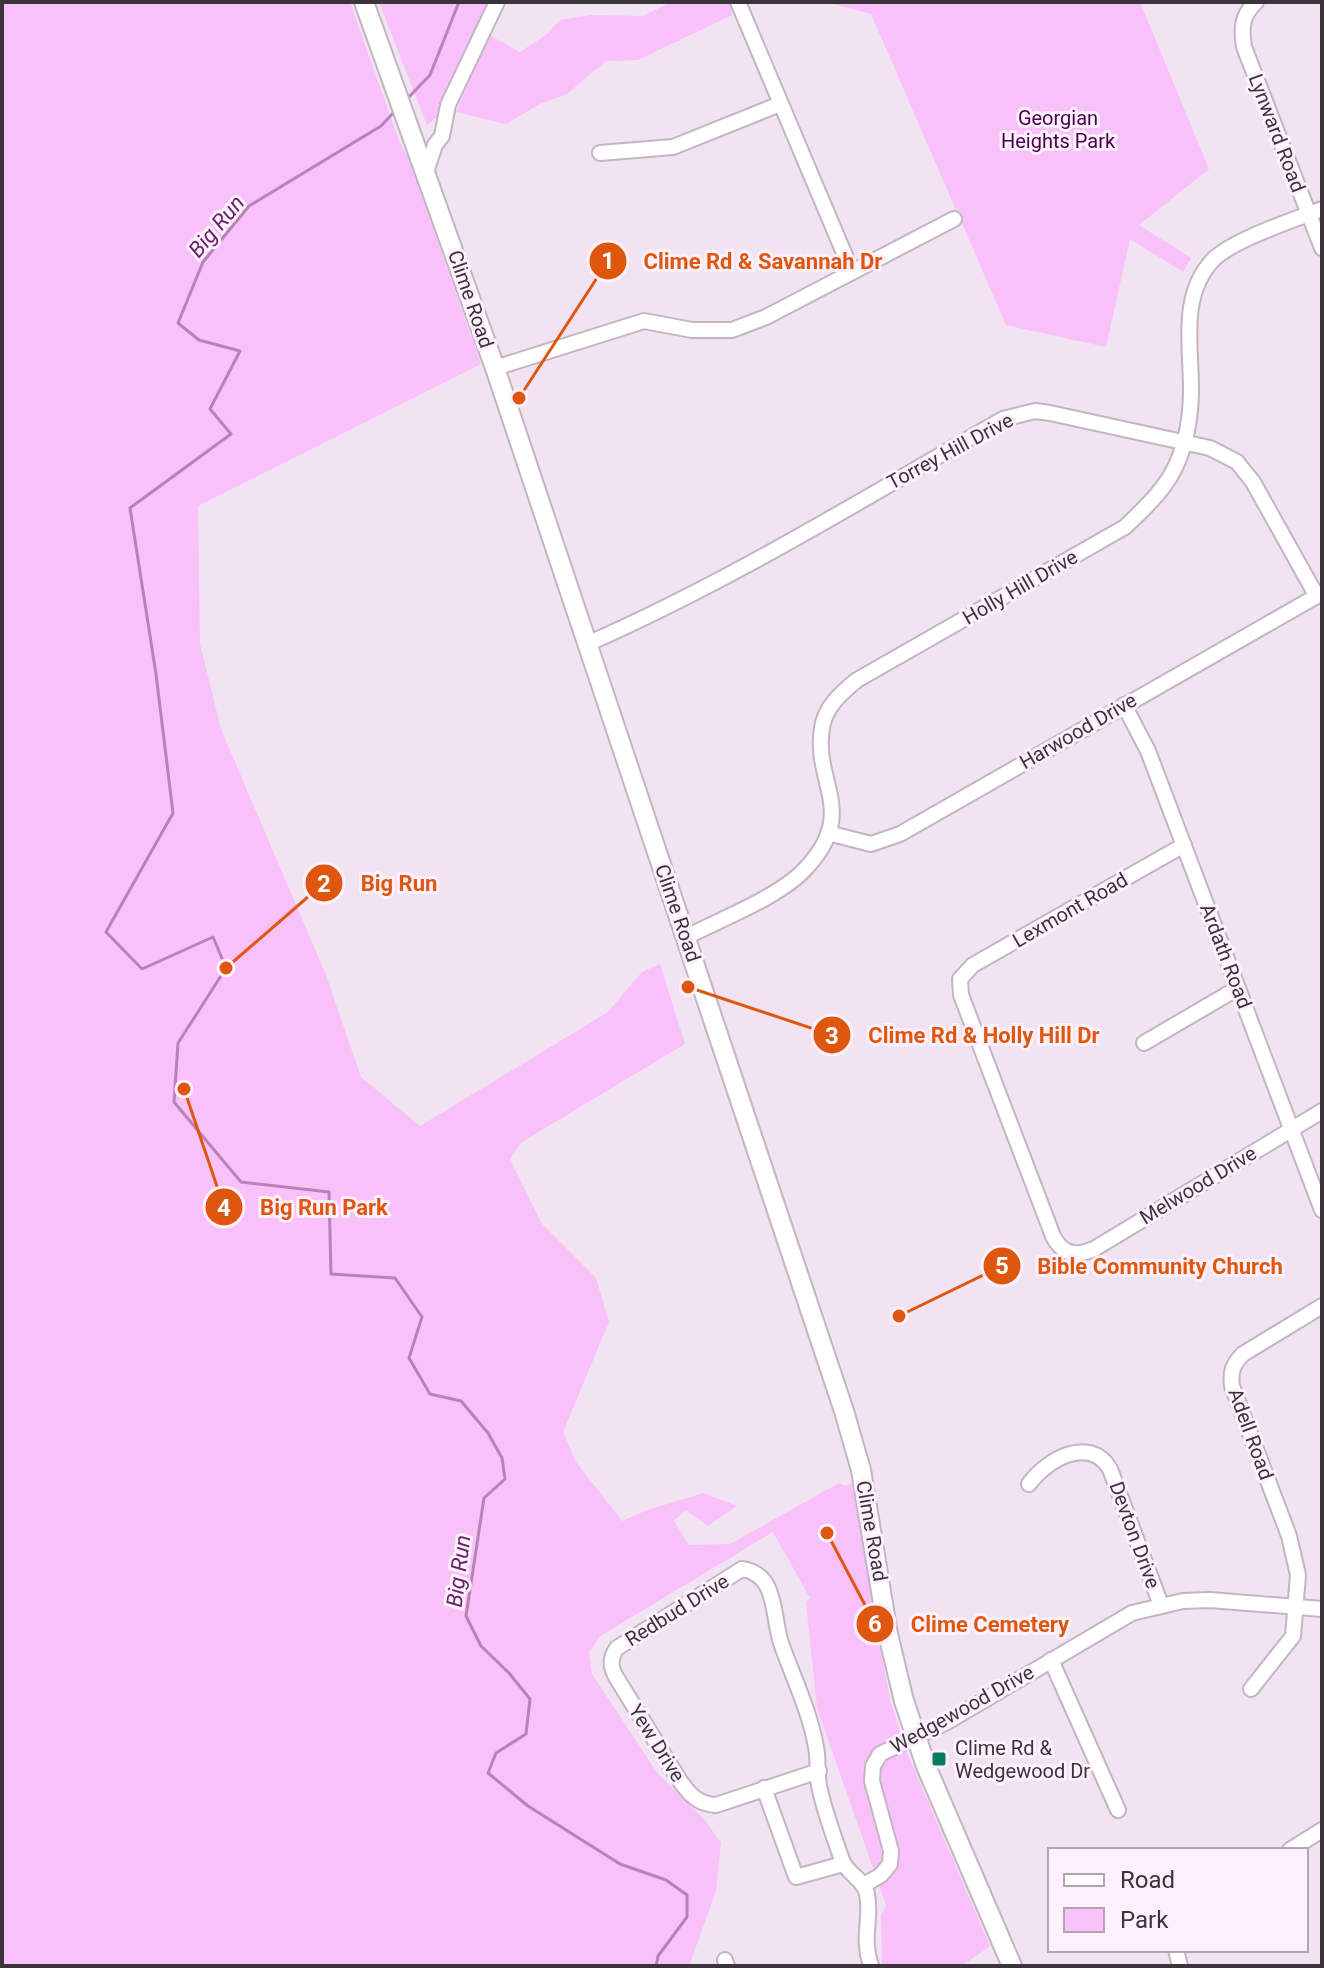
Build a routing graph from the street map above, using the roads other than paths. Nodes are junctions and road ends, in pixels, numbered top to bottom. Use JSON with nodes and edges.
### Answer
{"nodes":[{"id":1,"x":364,"y":2,"type":"edge"},
{"id":2,"x":497,"y":2,"type":"edge"},
{"id":3,"x":738,"y":2,"type":"edge"},
{"id":4,"x":1256,"y":2,"type":"edge"},
{"id":5,"x":780,"y":104,"type":"junction"},
{"id":6,"x":600,"y":153,"type":"dead end"},
{"id":7,"x":426,"y":172,"type":"junction"},
{"id":8,"x":1316,"y":212,"type":"edge"},
{"id":9,"x":954,"y":219,"type":"dead end"},
{"id":10,"x":1322,"y":248,"type":"edge"},
{"id":11,"x":852,"y":272,"type":"junction"},
{"id":12,"x":495,"y":368,"type":"junction"},
{"id":13,"x":1184,"y":442,"type":"junction"},
{"id":14,"x":1319,"y":594,"type":"edge"},
{"id":15,"x":587,"y":644,"type":"junction"},
{"id":16,"x":1124,"y":705,"type":"junction"},
{"id":17,"x":828,"y":833,"type":"junction"},
{"id":18,"x":1184,"y":845,"type":"junction"},
{"id":19,"x":686,"y":937,"type":"junction"},
{"id":20,"x":1238,"y":988,"type":"junction"},
{"id":21,"x":1144,"y":1043,"type":"dead end"},
{"id":22,"x":1322,"y":1111,"type":"edge"},
{"id":23,"x":1291,"y":1129,"type":"junction"},
{"id":24,"x":1322,"y":1210,"type":"edge"},
{"id":25,"x":1071,"y":1253,"type":"joint"},
{"id":26,"x":1322,"y":1306,"type":"edge"},
{"id":27,"x":1029,"y":1484,"type":"dead end"},
{"id":28,"x":1161,"y":1605,"type":"junction"},
{"id":29,"x":1295,"y":1607,"type":"junction"},
{"id":30,"x":1322,"y":1609,"type":"edge"},
{"id":31,"x":613,"y":1653,"type":"joint"},
{"id":32,"x":1051,"y":1660,"type":"junction"},
{"id":33,"x":1251,"y":1689,"type":"dead end"},
{"id":34,"x":915,"y":1738,"type":"junction"},
{"id":35,"x":819,"y":1771,"type":"junction"},
{"id":36,"x":764,"y":1788,"type":"junction"},
{"id":37,"x":1118,"y":1810,"type":"dead end"},
{"id":38,"x":1322,"y":1830,"type":"edge"},
{"id":39,"x":1293,"y":1848,"type":"edge"},
{"id":40,"x":843,"y":1864,"type":"junction"},
{"id":41,"x":864,"y":1885,"type":"junction"},
{"id":42,"x":871,"y":1966,"type":"edge"},
{"id":43,"x":1012,"y":1966,"type":"edge"}],
"edges":[{"from":1,"to":7,"type":"main road","name":"Clime Road"},
{"from":2,"to":7,"type":"street"},
{"from":3,"to":5,"type":"street"},
{"from":4,"to":8,"type":"street","name":"Lynward Road"},
{"from":5,"to":6,"type":"street"},
{"from":5,"to":11,"type":"street"},
{"from":7,"to":12,"type":"main road","name":"Clime Road"},
{"from":8,"to":10,"type":"street","name":"Lynward Road"},
{"from":8,"to":13,"type":"street","name":"Holly Hill Drive"},
{"from":9,"to":11,"type":"street"},
{"from":11,"to":12,"type":"street"},
{"from":12,"to":15,"type":"main road","name":"Clime Road"},
{"from":13,"to":14,"type":"street","name":"Torrey Hill Drive"},
{"from":13,"to":15,"type":"street","name":"Torrey Hill Drive"},
{"from":13,"to":17,"type":"street","name":"Holly Hill Drive"},
{"from":14,"to":16,"type":"street","name":"Harwood Drive"},
{"from":15,"to":19,"type":"main road","name":"Clime Road"},
{"from":16,"to":17,"type":"street","name":"Harwood Drive"},
{"from":16,"to":18,"type":"street","name":"Ardath Road"},
{"from":17,"to":19,"type":"street","name":"Holly Hill Drive"},
{"from":18,"to":20,"type":"street","name":"Ardath Road"},
{"from":18,"to":25,"type":"street","name":"Lexmont Road"},
{"from":19,"to":34,"type":"main road","name":"Clime Road"},
{"from":20,"to":21,"type":"street"},
{"from":20,"to":23,"type":"street","name":"Ardath Road"},
{"from":22,"to":23,"type":"street","name":"Melwood Drive"},
{"from":23,"to":24,"type":"street","name":"Ardath Road"},
{"from":23,"to":25,"type":"street","name":"Melwood Drive"},
{"from":26,"to":29,"type":"street","name":"Adell Road"},
{"from":27,"to":28,"type":"street","name":"Devton Drive"},
{"from":28,"to":29,"type":"street","name":"Wedgewood Drive"},
{"from":28,"to":32,"type":"street","name":"Wedgewood Drive"},
{"from":29,"to":30,"type":"street","name":"Wedgewood Drive"},
{"from":29,"to":33,"type":"street"},
{"from":31,"to":35,"type":"street","name":"Redbud Drive"},
{"from":31,"to":36,"type":"street","name":"Yew Drive"},
{"from":32,"to":34,"type":"street","name":"Wedgewood Drive"},
{"from":32,"to":37,"type":"street"},
{"from":34,"to":41,"type":"street","name":"Wedgewood Drive"},
{"from":34,"to":43,"type":"main road","name":"Clime Road"},
{"from":35,"to":36,"type":"street","name":"Yew Drive"},
{"from":35,"to":40,"type":"street"},
{"from":36,"to":40,"type":"street"},
{"from":38,"to":39,"type":"street"},
{"from":40,"to":41,"type":"street"},
{"from":41,"to":42,"type":"street"}]}
